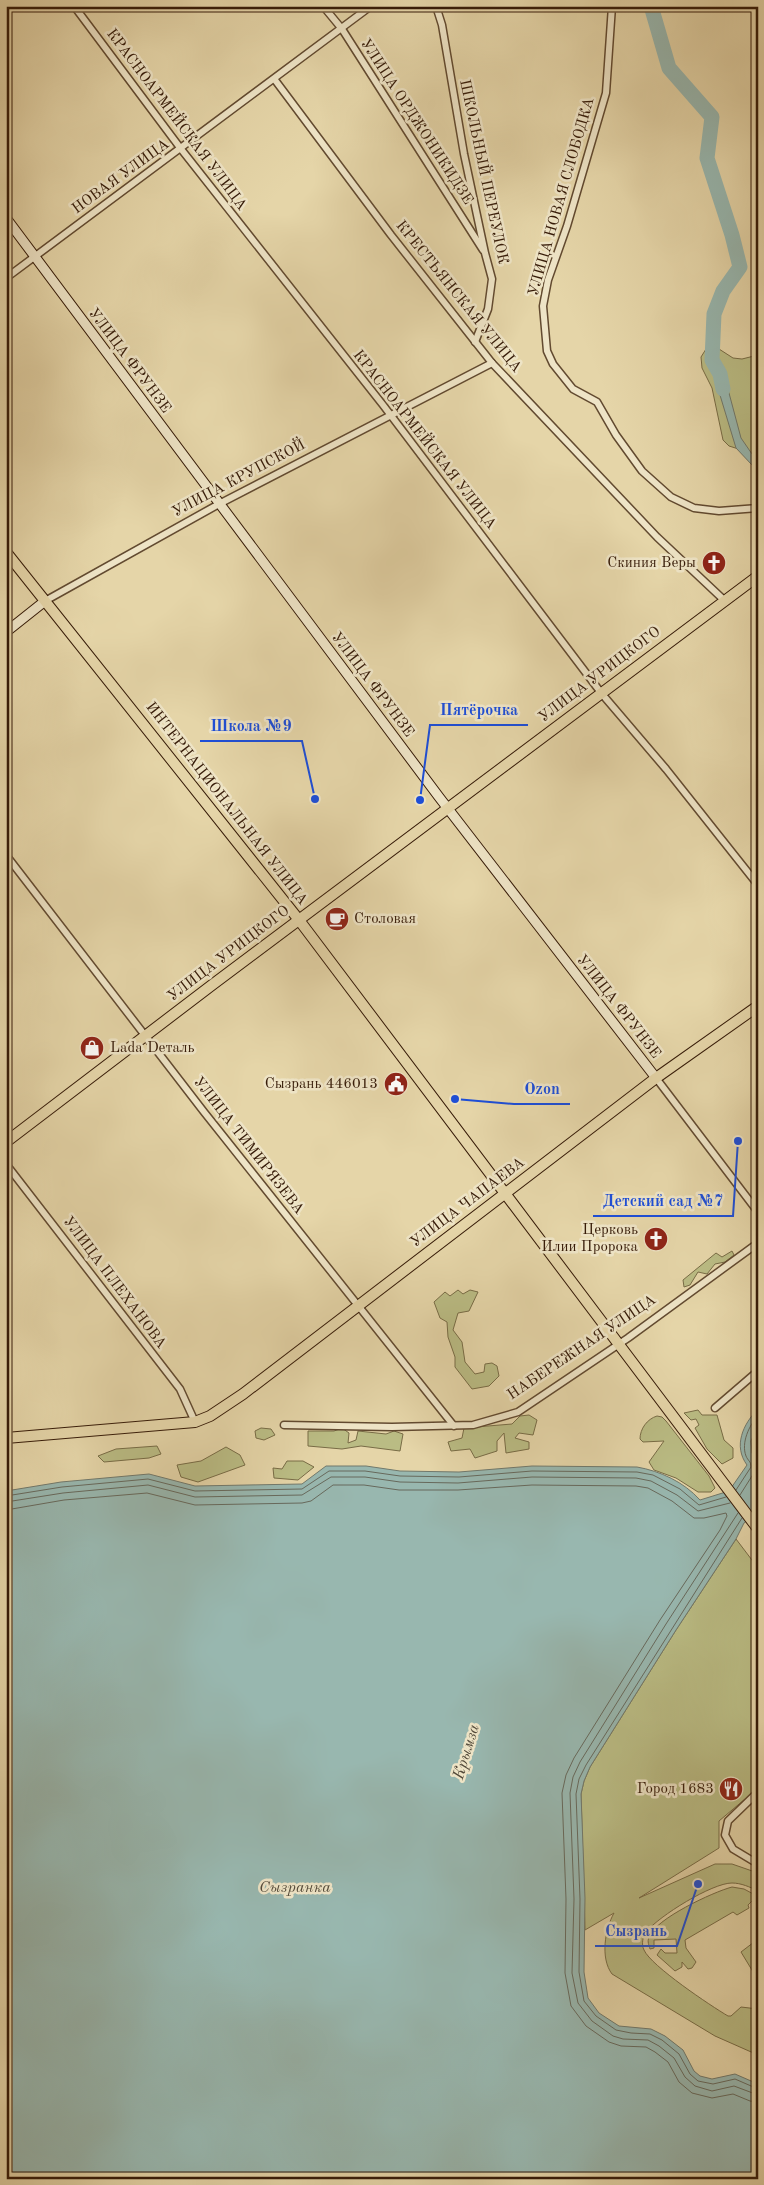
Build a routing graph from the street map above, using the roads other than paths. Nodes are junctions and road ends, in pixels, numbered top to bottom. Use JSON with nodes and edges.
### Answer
{"nodes":[{"id":1,"x":74,"y":6,"type":"edge"},
{"id":2,"x":323,"y":6,"type":"edge"},
{"id":3,"x":371,"y":6,"type":"edge"},
{"id":4,"x":436,"y":6,"type":"edge"},
{"id":5,"x":612,"y":6,"type":"edge"},
{"id":6,"x":342,"y":29,"type":"junction"},
{"id":7,"x":275,"y":80,"type":"junction"},
{"id":8,"x":180,"y":149,"type":"junction"},
{"id":9,"x":6,"y":218,"type":"edge"},
{"id":10,"x":485,"y":253,"type":"junction"},
{"id":11,"x":34,"y":256,"type":"junction"},
{"id":12,"x":6,"y":278,"type":"edge"},
{"id":13,"x":475,"y":342,"type":"junction"},
{"id":14,"x":492,"y":363,"type":"junction"},
{"id":15,"x":392,"y":417,"type":"junction"},
{"id":16,"x":219,"y":504,"type":"junction"},
{"id":17,"x":758,"y":508,"type":"edge"},
{"id":18,"x":6,"y":552,"type":"edge"},
{"id":19,"x":757,"y":579,"type":"edge"},
{"id":20,"x":45,"y":600,"type":"junction"},
{"id":21,"x":725,"y":601,"type":"junction"},
{"id":22,"x":6,"y":632,"type":"edge"},
{"id":23,"x":602,"y":694,"type":"junction"},
{"id":24,"x":447,"y":808,"type":"junction"},
{"id":25,"x":6,"y":855,"type":"edge"},
{"id":26,"x":758,"y":885,"type":"edge"},
{"id":27,"x":299,"y":920,"type":"junction"},
{"id":28,"x":758,"y":1006,"type":"edge"},
{"id":29,"x":146,"y":1036,"type":"junction"},
{"id":30,"x":656,"y":1078,"type":"junction"},
{"id":31,"x":6,"y":1142,"type":"edge"},
{"id":32,"x":6,"y":1164,"type":"edge"},
{"id":33,"x":506,"y":1193,"type":"junction"},
{"id":34,"x":758,"y":1212,"type":"edge"},
{"id":35,"x":758,"y":1243,"type":"edge"},
{"id":36,"x":359,"y":1305,"type":"junction"},
{"id":37,"x":618,"y":1344,"type":"junction"},
{"id":38,"x":758,"y":1371,"type":"edge"},
{"id":39,"x":715,"y":1408,"type":"dead end"},
{"id":40,"x":195,"y":1422,"type":"junction"},
{"id":41,"x":284,"y":1425,"type":"dead end"},
{"id":42,"x":454,"y":1426,"type":"junction"},
{"id":43,"x":6,"y":1438,"type":"edge"},
{"id":44,"x":758,"y":1529,"type":"edge"},
{"id":45,"x":758,"y":1792,"type":"edge"},
{"id":46,"x":758,"y":1864,"type":"edge"}],
"edges":[{"from":1,"to":8,"type":"street","name":"КРАСНОАРМЕЙСКАЯ УЛИЦА"},
{"from":2,"to":6,"type":"street","name":"УЛИЦА ОРДЖОНИКИДЗЕ"},
{"from":3,"to":6,"type":"street","name":"НОВАЯ УЛИЦА"},
{"from":4,"to":10,"type":"street","name":"ШКОЛЬНЫЙ ПЕРЕУЛОК"},
{"from":5,"to":17,"type":"street","name":"УЛИЦА НОВАЯ СЛОБОДКА"},
{"from":6,"to":7,"type":"street","name":"НОВАЯ УЛИЦА"},
{"from":6,"to":10,"type":"street","name":"УЛИЦА ОРДЖОНИКИДЗЕ"},
{"from":7,"to":8,"type":"street","name":"НОВАЯ УЛИЦА"},
{"from":7,"to":13,"type":"street","name":"КРЕСТЬЯНСКАЯ УЛИЦА"},
{"from":8,"to":11,"type":"street","name":"НОВАЯ УЛИЦА"},
{"from":8,"to":15,"type":"street","name":"КРАСНОАРМЕЙСКАЯ УЛИЦА"},
{"from":9,"to":11,"type":"street","name":"УЛИЦА ФРУНЗЕ"},
{"from":10,"to":13,"type":"street","name":"ШКОЛЬНЫЙ ПЕРЕУЛОК"},
{"from":11,"to":12,"type":"street","name":"НОВАЯ УЛИЦА"},
{"from":11,"to":16,"type":"street","name":"УЛИЦА ФРУНЗЕ"},
{"from":13,"to":14,"type":"street","name":"КРЕСТЬЯНСКАЯ УЛИЦА"},
{"from":14,"to":15,"type":"street","name":"УЛИЦА КРУПСКОЙ"},
{"from":14,"to":21,"type":"street","name":"КРЕСТЬЯНСКАЯ УЛИЦА"},
{"from":15,"to":16,"type":"street","name":"УЛИЦА КРУПСКОЙ"},
{"from":15,"to":23,"type":"street","name":"КРАСНОАРМЕЙСКАЯ УЛИЦА"},
{"from":16,"to":20,"type":"street","name":"УЛИЦА КРУПСКОЙ"},
{"from":16,"to":24,"type":"street","name":"УЛИЦА ФРУНЗЕ"},
{"from":18,"to":20,"type":"main road","name":"ИНТЕРНАЦИОНАЛЬНАЯ УЛИЦА"},
{"from":19,"to":21,"type":"main road","name":"УЛИЦА УРИЦКОГО"},
{"from":20,"to":22,"type":"street","name":"УЛИЦА КРУПСКОЙ"},
{"from":20,"to":27,"type":"main road","name":"ИНТЕРНАЦИОНАЛЬНАЯ УЛИЦА"},
{"from":21,"to":23,"type":"main road","name":"УЛИЦА УРИЦКОГО"},
{"from":23,"to":24,"type":"main road","name":"УЛИЦА УРИЦКОГО"},
{"from":23,"to":26,"type":"street","name":"КРАСНОАРМЕЙСКАЯ УЛИЦА"},
{"from":24,"to":27,"type":"main road","name":"УЛИЦА УРИЦКОГО"},
{"from":24,"to":30,"type":"street","name":"УЛИЦА ФРУНЗЕ"},
{"from":25,"to":29,"type":"street","name":"УЛИЦА ТИМИРЯЗЕВА"},
{"from":27,"to":29,"type":"main road","name":"УЛИЦА УРИЦКОГО"},
{"from":27,"to":33,"type":"main road","name":"ИНТЕРНАЦИОНАЛЬНАЯ УЛИЦА"},
{"from":28,"to":30,"type":"main road","name":"УЛИЦА ЧАПАЕВА"},
{"from":29,"to":31,"type":"main road","name":"УЛИЦА УРИЦКОГО"},
{"from":29,"to":36,"type":"street","name":"УЛИЦА ТИМИРЯЗЕВА"},
{"from":30,"to":33,"type":"main road","name":"УЛИЦА ЧАПАЕВА"},
{"from":30,"to":34,"type":"street","name":"УЛИЦА ФРУНЗЕ"},
{"from":32,"to":40,"type":"street","name":"УЛИЦА ПЛЕХАНОВА"},
{"from":33,"to":36,"type":"main road","name":"УЛИЦА ЧАПАЕВА"},
{"from":33,"to":37,"type":"main road","name":"ИНТЕРНАЦИОНАЛЬНАЯ УЛИЦА"},
{"from":35,"to":37,"type":"street","name":"НАБЕРЕЖНАЯ УЛИЦА"},
{"from":36,"to":40,"type":"main road","name":"УЛИЦА ЧАПАЕВА"},
{"from":36,"to":42,"type":"street","name":"УЛИЦА ТИМИРЯЗЕВА"},
{"from":37,"to":42,"type":"street","name":"НАБЕРЕЖНАЯ УЛИЦА"},
{"from":37,"to":44,"type":"main road","name":"ИНТЕРНАЦИОНАЛЬНАЯ УЛИЦА"},
{"from":38,"to":39,"type":"street"},
{"from":40,"to":43,"type":"main road"},
{"from":41,"to":42,"type":"street","name":"НАБЕРЕЖНАЯ УЛИЦА"},
{"from":45,"to":46,"type":"street"}]}
